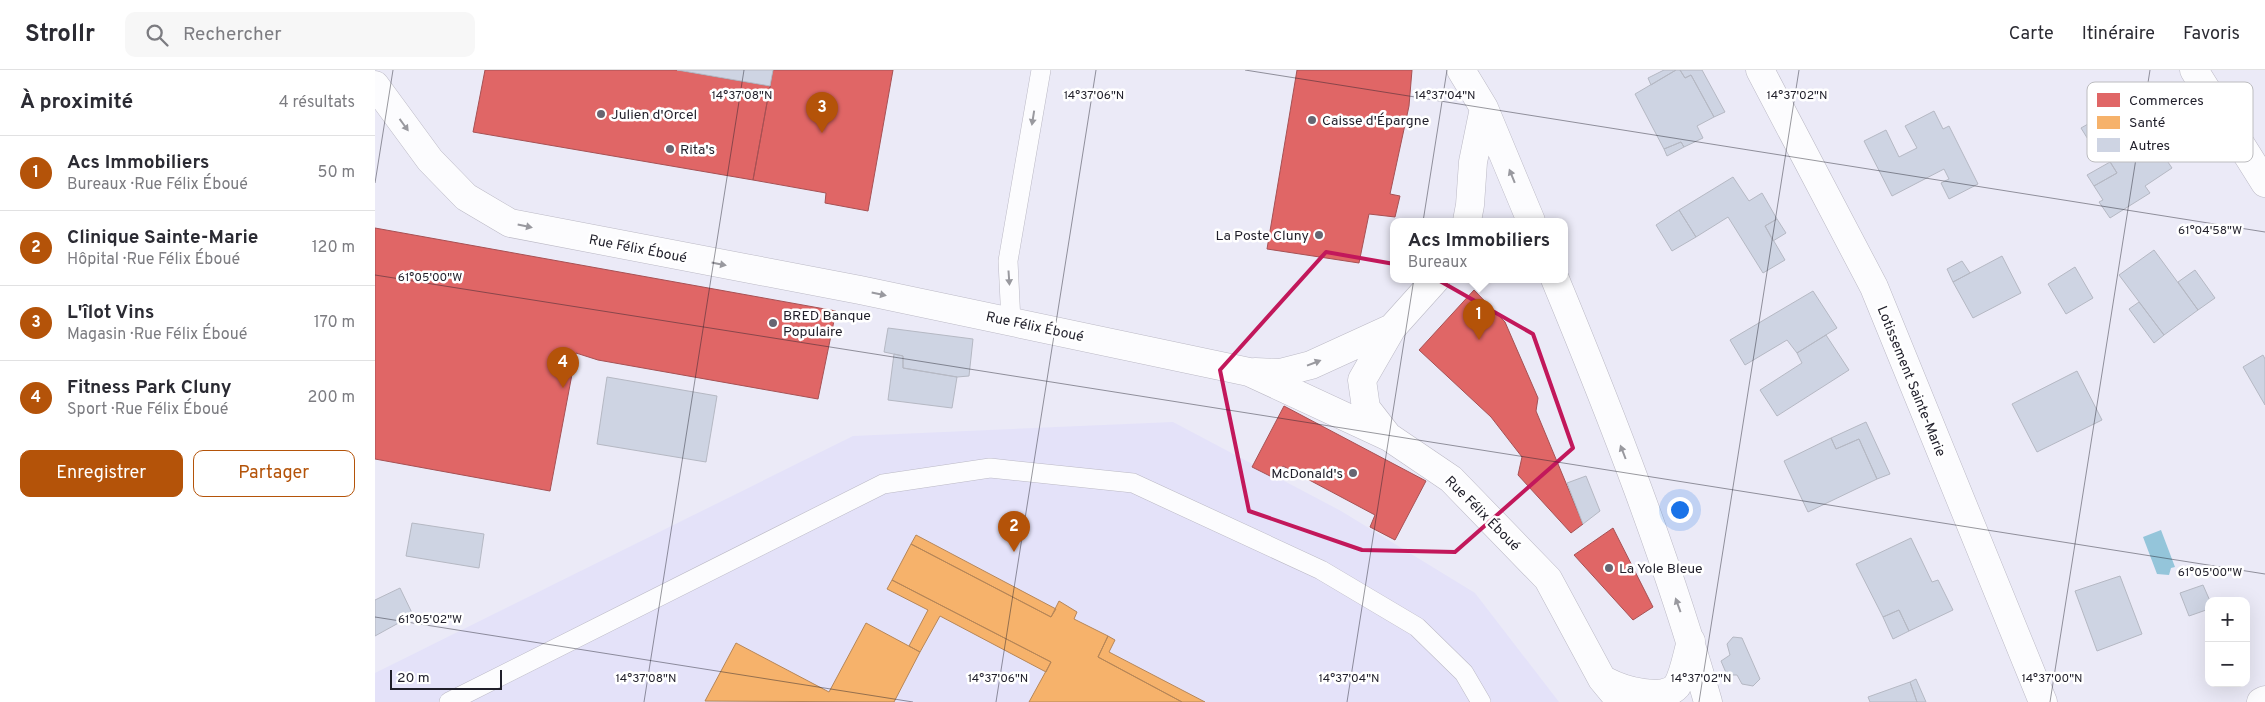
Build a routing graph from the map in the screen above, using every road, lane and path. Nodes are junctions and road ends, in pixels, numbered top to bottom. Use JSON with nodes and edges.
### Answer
{"nodes":[{"id":1,"x":1041,"y":70,"type":"edge"},
{"id":2,"x":1461,"y":70,"type":"edge"},
{"id":3,"x":1761,"y":70,"type":"edge"},
{"id":4,"x":2194,"y":70,"type":"edge"},
{"id":5,"x":2202,"y":82,"type":"edge"},
{"id":6,"x":375,"y":85,"type":"edge"},
{"id":7,"x":1484,"y":108,"type":"junction"},
{"id":8,"x":2252,"y":162,"type":"edge"},
{"id":9,"x":2265,"y":183,"type":"edge"},
{"id":10,"x":1468,"y":218,"type":"edge"},
{"id":11,"x":1530,"y":218,"type":"edge"},
{"id":12,"x":1432,"y":283,"type":"edge"},
{"id":13,"x":1557,"y":283,"type":"edge"},
{"id":14,"x":1011,"y":322,"type":"junction"},
{"id":15,"x":1392,"y":328,"type":"junction"},
{"id":16,"x":1249,"y":372,"type":"junction"},
{"id":17,"x":1389,"y":437,"type":"junction"},
{"id":18,"x":1691,"y":641,"type":"junction"},
{"id":19,"x":1602,"y":679,"type":"junction"},
{"id":20,"x":2265,"y":700,"type":"edge"},
{"id":21,"x":449,"y":702,"type":"edge"},
{"id":22,"x":1481,"y":702,"type":"edge"},
{"id":23,"x":1621,"y":702,"type":"edge"},
{"id":24,"x":1709,"y":702,"type":"edge"},
{"id":25,"x":2043,"y":702,"type":"edge"},
{"id":26,"x":2261,"y":702,"type":"edge"}],
"edges":[{"from":1,"to":14,"type":"lane","one_way":true},
{"from":2,"to":7,"type":"street"},
{"from":3,"to":25,"type":"street","name":"Lotissement Sainte-Marie"},
{"from":4,"to":5,"type":"street"},
{"from":6,"to":14,"type":"street","name":"Rue Félix Éboué","one_way":true},
{"from":7,"to":10,"type":"street"},
{"from":11,"to":7,"type":"street","one_way":true},
{"from":8,"to":9,"type":"street"},
{"from":12,"to":15,"type":"street"},
{"from":18,"to":13,"type":"street","one_way":true},
{"from":14,"to":16,"type":"street","name":"Rue Félix Éboué"},
{"from":16,"to":15,"type":"street","one_way":true},
{"from":15,"to":17,"type":"street"},
{"from":16,"to":17,"type":"street","name":"Rue Félix Éboué"},
{"from":17,"to":19,"type":"street","name":"Rue Félix Éboué"},
{"from":18,"to":19,"type":"street"},
{"from":18,"to":24,"type":"street"},
{"from":19,"to":23,"type":"street","name":"Rue Félix Éboué"},
{"from":20,"to":26,"type":"street"},
{"from":21,"to":22,"type":"lane"}]}
